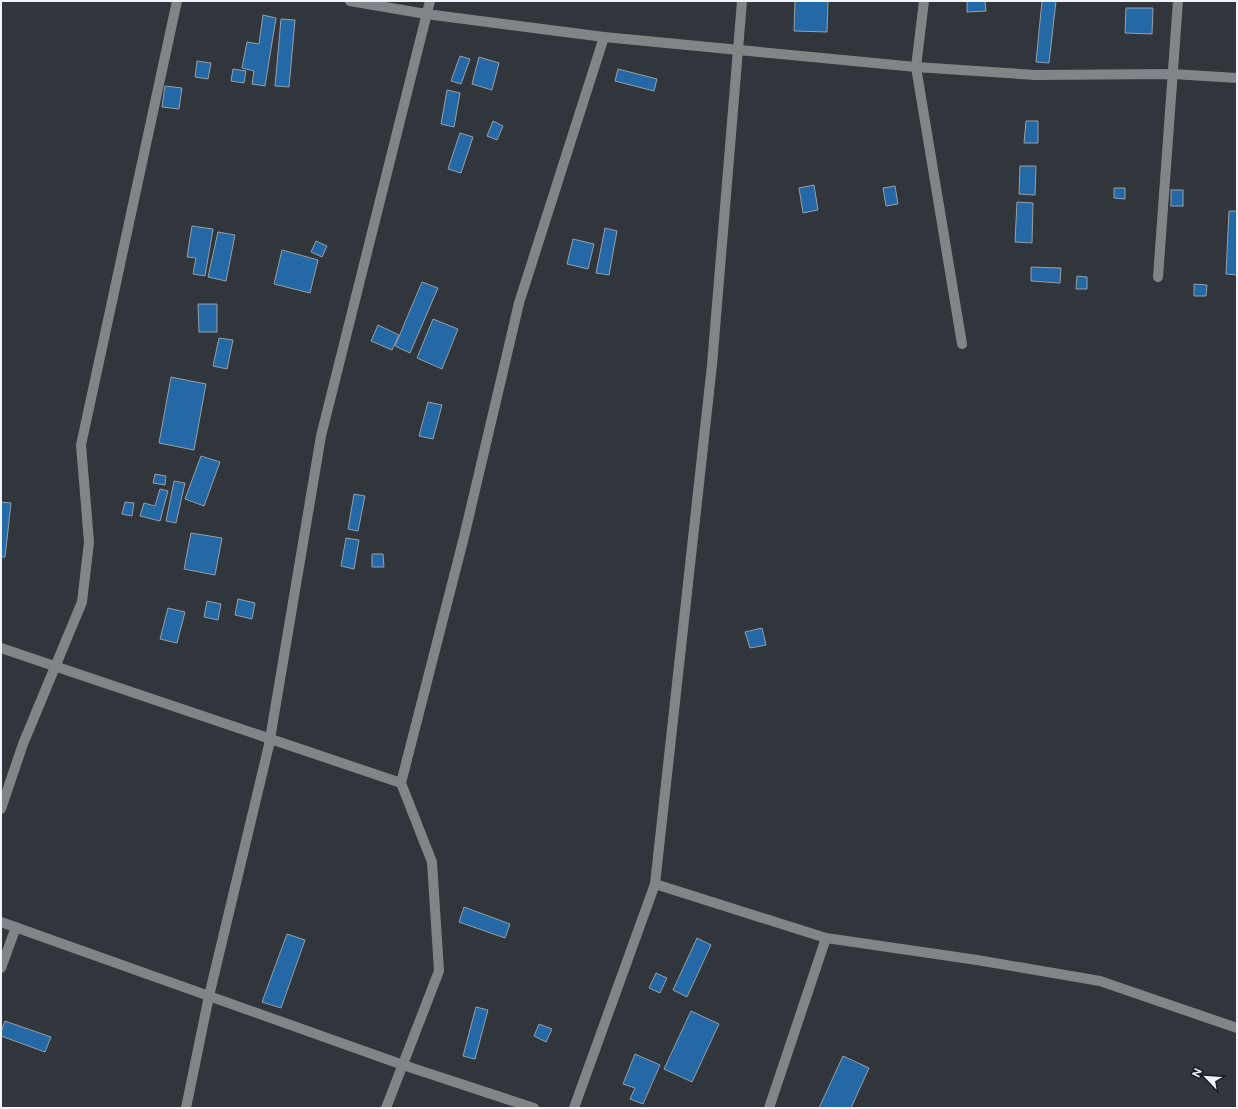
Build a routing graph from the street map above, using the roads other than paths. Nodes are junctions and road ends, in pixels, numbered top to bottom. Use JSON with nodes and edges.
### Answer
{"nodes":[{"id":1,"x":177,"y":1,"type":"edge"},
{"id":2,"x":350,"y":1,"type":"edge"},
{"id":3,"x":430,"y":1,"type":"edge"},
{"id":4,"x":742,"y":1,"type":"edge"},
{"id":5,"x":924,"y":1,"type":"edge"},
{"id":6,"x":1178,"y":1,"type":"edge"},
{"id":7,"x":426,"y":14,"type":"junction"},
{"id":8,"x":604,"y":37,"type":"junction"},
{"id":9,"x":738,"y":49,"type":"junction"},
{"id":10,"x":916,"y":67,"type":"junction"},
{"id":11,"x":1173,"y":74,"type":"junction"},
{"id":12,"x":1237,"y":78,"type":"edge"},
{"id":13,"x":1158,"y":277,"type":"dead end"},
{"id":14,"x":962,"y":344,"type":"dead end"},
{"id":15,"x":1,"y":648,"type":"edge"},
{"id":16,"x":55,"y":667,"type":"junction"},
{"id":17,"x":270,"y":739,"type":"junction"},
{"id":18,"x":401,"y":783,"type":"junction"},
{"id":19,"x":1,"y":809,"type":"edge"},
{"id":20,"x":655,"y":884,"type":"junction"},
{"id":21,"x":1,"y":922,"type":"edge"},
{"id":22,"x":16,"y":927,"type":"junction"},
{"id":23,"x":826,"y":938,"type":"junction"},
{"id":24,"x":1,"y":968,"type":"edge"},
{"id":25,"x":209,"y":996,"type":"junction"},
{"id":26,"x":1237,"y":1028,"type":"edge"},
{"id":27,"x":403,"y":1065,"type":"junction"},
{"id":28,"x":186,"y":1108,"type":"edge"},
{"id":29,"x":386,"y":1108,"type":"edge"},
{"id":30,"x":534,"y":1108,"type":"edge"},
{"id":31,"x":574,"y":1108,"type":"edge"},
{"id":32,"x":769,"y":1108,"type":"edge"}],
"edges":[{"from":1,"to":16,"type":"street"},
{"from":2,"to":7,"type":"street"},
{"from":3,"to":7,"type":"street"},
{"from":4,"to":9,"type":"street"},
{"from":5,"to":10,"type":"street"},
{"from":6,"to":11,"type":"street"},
{"from":7,"to":8,"type":"street"},
{"from":7,"to":17,"type":"street"},
{"from":8,"to":9,"type":"street"},
{"from":8,"to":18,"type":"street"},
{"from":9,"to":10,"type":"street"},
{"from":9,"to":20,"type":"street"},
{"from":10,"to":11,"type":"street"},
{"from":10,"to":14,"type":"street"},
{"from":11,"to":12,"type":"street"},
{"from":11,"to":13,"type":"street"},
{"from":15,"to":16,"type":"street"},
{"from":16,"to":17,"type":"street"},
{"from":16,"to":19,"type":"street"},
{"from":17,"to":18,"type":"street"},
{"from":17,"to":25,"type":"street"},
{"from":18,"to":27,"type":"street"},
{"from":20,"to":23,"type":"street"},
{"from":20,"to":31,"type":"street"},
{"from":21,"to":22,"type":"street"},
{"from":22,"to":24,"type":"street"},
{"from":22,"to":25,"type":"street"},
{"from":23,"to":26,"type":"street"},
{"from":23,"to":32,"type":"street"},
{"from":25,"to":27,"type":"street"},
{"from":25,"to":28,"type":"street"},
{"from":27,"to":29,"type":"street"},
{"from":27,"to":30,"type":"street"}]}
